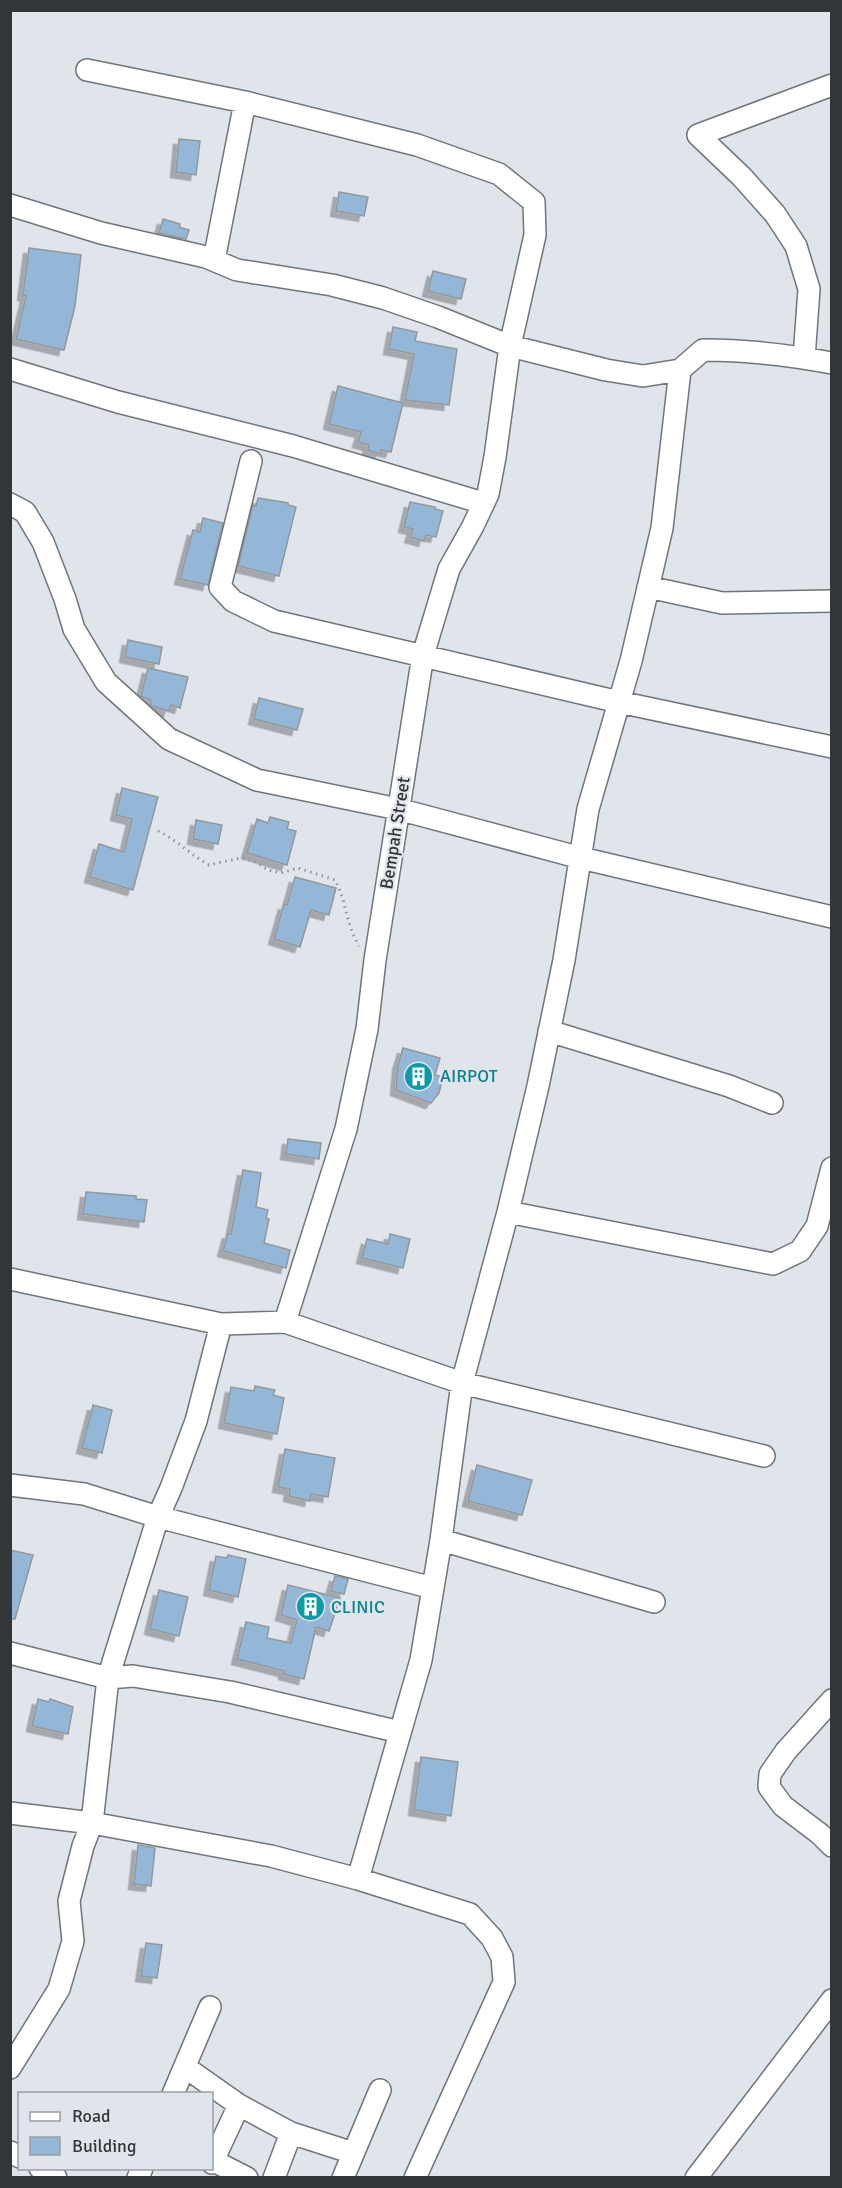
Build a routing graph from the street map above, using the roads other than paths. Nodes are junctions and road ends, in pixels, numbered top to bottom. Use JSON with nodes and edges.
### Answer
{"nodes":[{"id":1,"x":87,"y":70,"type":"dead end"},
{"id":2,"x":831,"y":85,"type":"edge"},
{"id":3,"x":244,"y":102,"type":"junction"},
{"id":4,"x":10,"y":205,"type":"edge"},
{"id":5,"x":214,"y":260,"type":"junction"},
{"id":6,"x":510,"y":346,"type":"junction"},
{"id":7,"x":804,"y":358,"type":"junction"},
{"id":8,"x":831,"y":363,"type":"edge"},
{"id":9,"x":10,"y":369,"type":"edge"},
{"id":10,"x":680,"y":370,"type":"junction"},
{"id":11,"x":250,"y":461,"type":"dead end"},
{"id":12,"x":483,"y":503,"type":"junction"},
{"id":13,"x":10,"y":504,"type":"edge"},
{"id":14,"x":648,"y":587,"type":"junction"},
{"id":15,"x":831,"y":601,"type":"edge"},
{"id":16,"x":423,"y":655,"type":"junction"},
{"id":17,"x":619,"y":702,"type":"junction"},
{"id":18,"x":831,"y":747,"type":"edge"},
{"id":19,"x":398,"y":809,"type":"junction"},
{"id":20,"x":581,"y":858,"type":"junction"},
{"id":21,"x":831,"y":917,"type":"edge"},
{"id":22,"x":549,"y":1031,"type":"junction"},
{"id":23,"x":772,"y":1103,"type":"dead end"},
{"id":24,"x":831,"y":1168,"type":"edge"},
{"id":25,"x":508,"y":1212,"type":"junction"},
{"id":26,"x":10,"y":1279,"type":"edge"},
{"id":27,"x":285,"y":1322,"type":"junction"},
{"id":28,"x":221,"y":1324,"type":"junction"},
{"id":29,"x":462,"y":1383,"type":"junction"},
{"id":30,"x":764,"y":1456,"type":"dead end"},
{"id":31,"x":10,"y":1485,"type":"edge"},
{"id":32,"x":158,"y":1517,"type":"junction"},
{"id":33,"x":441,"y":1540,"type":"junction"},
{"id":34,"x":433,"y":1588,"type":"junction"},
{"id":35,"x":654,"y":1602,"type":"dead end"},
{"id":36,"x":10,"y":1653,"type":"edge"},
{"id":37,"x":108,"y":1678,"type":"junction"},
{"id":38,"x":831,"y":1700,"type":"edge"},
{"id":39,"x":400,"y":1732,"type":"junction"},
{"id":40,"x":10,"y":1813,"type":"edge"},
{"id":41,"x":92,"y":1823,"type":"junction"},
{"id":42,"x":831,"y":1846,"type":"edge"},
{"id":43,"x":358,"y":1878,"type":"junction"},
{"id":44,"x":831,"y":2000,"type":"edge"},
{"id":45,"x":210,"y":2007,"type":"dead end"},
{"id":46,"x":185,"y":2067,"type":"junction"},
{"id":47,"x":10,"y":2068,"type":"edge"},
{"id":48,"x":380,"y":2090,"type":"dead end"},
{"id":49,"x":174,"y":2092,"type":"edge"},
{"id":50,"x":239,"y":2105,"type":"junction"},
{"id":51,"x":291,"y":2133,"type":"junction"},
{"id":52,"x":353,"y":2153,"type":"junction"},
{"id":53,"x":213,"y":2160,"type":"edge"},
{"id":54,"x":213,"y":2167,"type":"edge"},
{"id":55,"x":247,"y":2178,"type":"edge"},
{"id":56,"x":274,"y":2178,"type":"edge"},
{"id":57,"x":343,"y":2178,"type":"edge"},
{"id":58,"x":415,"y":2178,"type":"edge"},
{"id":59,"x":696,"y":2178,"type":"edge"}],
"edges":[{"from":1,"to":3,"type":"street","name":"Bempah Street"},
{"from":2,"to":7,"type":"street"},
{"from":3,"to":5,"type":"street"},
{"from":3,"to":6,"type":"street","name":"Bempah Street"},
{"from":4,"to":5,"type":"street"},
{"from":5,"to":6,"type":"street"},
{"from":6,"to":10,"type":"street"},
{"from":6,"to":12,"type":"street","name":"Bempah Street"},
{"from":7,"to":8,"type":"street"},
{"from":7,"to":10,"type":"street"},
{"from":9,"to":12,"type":"street"},
{"from":10,"to":14,"type":"street"},
{"from":11,"to":16,"type":"street"},
{"from":12,"to":16,"type":"street","name":"Bempah Street"},
{"from":13,"to":19,"type":"street"},
{"from":14,"to":15,"type":"street"},
{"from":14,"to":17,"type":"street"},
{"from":16,"to":17,"type":"street"},
{"from":16,"to":19,"type":"street","name":"Bempah Street"},
{"from":17,"to":18,"type":"street"},
{"from":17,"to":20,"type":"street"},
{"from":19,"to":20,"type":"street"},
{"from":19,"to":27,"type":"street","name":"Bempah Street"},
{"from":20,"to":21,"type":"street"},
{"from":20,"to":22,"type":"street"},
{"from":22,"to":23,"type":"street"},
{"from":22,"to":25,"type":"street"},
{"from":24,"to":25,"type":"street"},
{"from":25,"to":29,"type":"street"},
{"from":26,"to":28,"type":"street"},
{"from":27,"to":28,"type":"street"},
{"from":27,"to":29,"type":"street"},
{"from":28,"to":32,"type":"street"},
{"from":29,"to":30,"type":"street"},
{"from":29,"to":33,"type":"street"},
{"from":31,"to":32,"type":"street"},
{"from":32,"to":34,"type":"street"},
{"from":32,"to":37,"type":"street"},
{"from":33,"to":34,"type":"street"},
{"from":33,"to":35,"type":"street"},
{"from":34,"to":39,"type":"street"},
{"from":36,"to":37,"type":"street"},
{"from":37,"to":39,"type":"street"},
{"from":37,"to":41,"type":"street"},
{"from":38,"to":42,"type":"street"},
{"from":39,"to":43,"type":"street"},
{"from":40,"to":41,"type":"street"},
{"from":41,"to":43,"type":"street"},
{"from":41,"to":47,"type":"street"},
{"from":43,"to":58,"type":"street"},
{"from":44,"to":59,"type":"street"},
{"from":45,"to":46,"type":"street"},
{"from":46,"to":49,"type":"street"},
{"from":46,"to":50,"type":"street"},
{"from":48,"to":52,"type":"street"},
{"from":50,"to":51,"type":"street"},
{"from":50,"to":53,"type":"street"},
{"from":51,"to":52,"type":"street"},
{"from":51,"to":56,"type":"street"},
{"from":52,"to":57,"type":"street"},
{"from":54,"to":55,"type":"street"}]}
